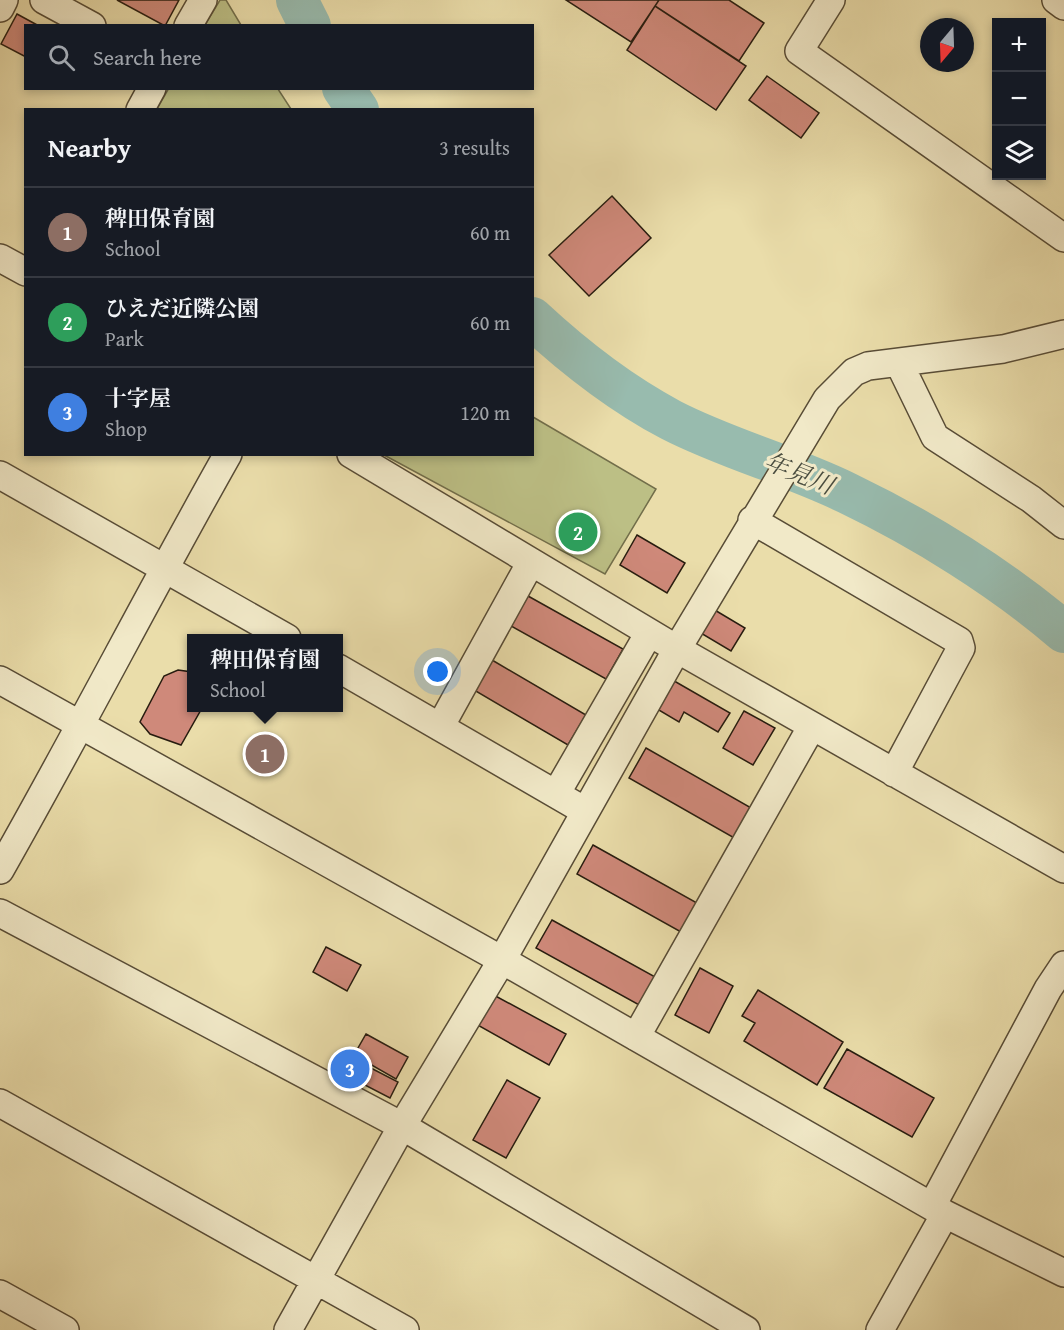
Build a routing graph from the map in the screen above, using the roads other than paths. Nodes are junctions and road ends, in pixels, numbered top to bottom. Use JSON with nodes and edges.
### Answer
{"nodes":[{"id":1,"x":4,"y":0,"type":"edge"},
{"id":2,"x":44,"y":0,"type":"edge"},
{"id":3,"x":202,"y":0,"type":"edge"},
{"id":4,"x":831,"y":0,"type":"edge"},
{"id":5,"x":1056,"y":0,"type":"edge"},
{"id":6,"x":1064,"y":6,"type":"edge"},
{"id":7,"x":0,"y":8,"type":"edge"},
{"id":8,"x":88,"y":24,"type":"edge"},
{"id":9,"x":189,"y":24,"type":"edge"},
{"id":10,"x":151,"y":90,"type":"edge"},
{"id":11,"x":141,"y":108,"type":"edge"},
{"id":12,"x":1064,"y":238,"type":"edge"},
{"id":13,"x":0,"y":258,"type":"edge"},
{"id":14,"x":24,"y":271,"type":"edge"},
{"id":15,"x":1064,"y":334,"type":"edge"},
{"id":16,"x":899,"y":363,"type":"junction"},
{"id":17,"x":227,"y":456,"type":"edge"},
{"id":18,"x":354,"y":456,"type":"edge"},
{"id":19,"x":0,"y":475,"type":"edge"},
{"id":20,"x":752,"y":520,"type":"junction"},
{"id":21,"x":1064,"y":525,"type":"edge"},
{"id":22,"x":531,"y":562,"type":"junction"},
{"id":23,"x":164,"y":567,"type":"junction"},
{"id":24,"x":649,"y":633,"type":"junction"},
{"id":25,"x":278,"y":634,"type":"edge"},
{"id":26,"x":677,"y":649,"type":"junction"},
{"id":27,"x":343,"y":670,"type":"edge"},
{"id":28,"x":0,"y":680,"type":"edge"},
{"id":29,"x":812,"y":726,"type":"junction"},
{"id":30,"x":82,"y":727,"type":"junction"},
{"id":31,"x":440,"y":727,"type":"junction"},
{"id":32,"x":894,"y":773,"type":"junction"},
{"id":33,"x":556,"y":794,"type":"junction"},
{"id":34,"x":585,"y":811,"type":"junction"},
{"id":35,"x":1064,"y":869,"type":"edge"},
{"id":36,"x":0,"y":870,"type":"edge"},
{"id":37,"x":0,"y":913,"type":"edge"},
{"id":38,"x":502,"y":960,"type":"junction"},
{"id":39,"x":1064,"y":965,"type":"edge"},
{"id":40,"x":636,"y":1037,"type":"junction"},
{"id":41,"x":0,"y":1102,"type":"edge"},
{"id":42,"x":402,"y":1126,"type":"junction"},
{"id":43,"x":938,"y":1210,"type":"junction"},
{"id":44,"x":1064,"y":1273,"type":"edge"},
{"id":45,"x":316,"y":1281,"type":"junction"},
{"id":46,"x":0,"y":1294,"type":"edge"},
{"id":47,"x":65,"y":1330,"type":"edge"},
{"id":48,"x":288,"y":1330,"type":"edge"},
{"id":49,"x":405,"y":1330,"type":"edge"},
{"id":50,"x":746,"y":1330,"type":"edge"},
{"id":51,"x":880,"y":1330,"type":"edge"}],
"edges":[{"from":1,"to":7,"type":"street"},
{"from":2,"to":8,"type":"street"},
{"from":3,"to":9,"type":"street"},
{"from":4,"to":12,"type":"street"},
{"from":5,"to":6,"type":"street"},
{"from":10,"to":11,"type":"street"},
{"from":13,"to":14,"type":"street"},
{"from":15,"to":16,"type":"street"},
{"from":16,"to":20,"type":"street"},
{"from":16,"to":21,"type":"street"},
{"from":17,"to":23,"type":"street"},
{"from":18,"to":22,"type":"street"},
{"from":19,"to":23,"type":"street"},
{"from":20,"to":26,"type":"street"},
{"from":20,"to":32,"type":"street"},
{"from":22,"to":24,"type":"street"},
{"from":22,"to":31,"type":"street"},
{"from":23,"to":25,"type":"street"},
{"from":23,"to":30,"type":"street"},
{"from":24,"to":26,"type":"street"},
{"from":24,"to":33,"type":"street"},
{"from":26,"to":29,"type":"street"},
{"from":26,"to":34,"type":"street"},
{"from":27,"to":31,"type":"street"},
{"from":28,"to":30,"type":"street"},
{"from":29,"to":32,"type":"street"},
{"from":29,"to":40,"type":"street"},
{"from":30,"to":36,"type":"street"},
{"from":30,"to":38,"type":"street"},
{"from":31,"to":33,"type":"street"},
{"from":32,"to":35,"type":"street"},
{"from":33,"to":34,"type":"street"},
{"from":34,"to":38,"type":"street"},
{"from":37,"to":42,"type":"street"},
{"from":38,"to":40,"type":"street"},
{"from":38,"to":42,"type":"street"},
{"from":39,"to":43,"type":"street"},
{"from":40,"to":43,"type":"street"},
{"from":41,"to":45,"type":"street"},
{"from":42,"to":45,"type":"street"},
{"from":42,"to":50,"type":"street"},
{"from":43,"to":44,"type":"street"},
{"from":43,"to":51,"type":"street"},
{"from":45,"to":48,"type":"street"},
{"from":45,"to":49,"type":"street"},
{"from":46,"to":47,"type":"street"}]}
